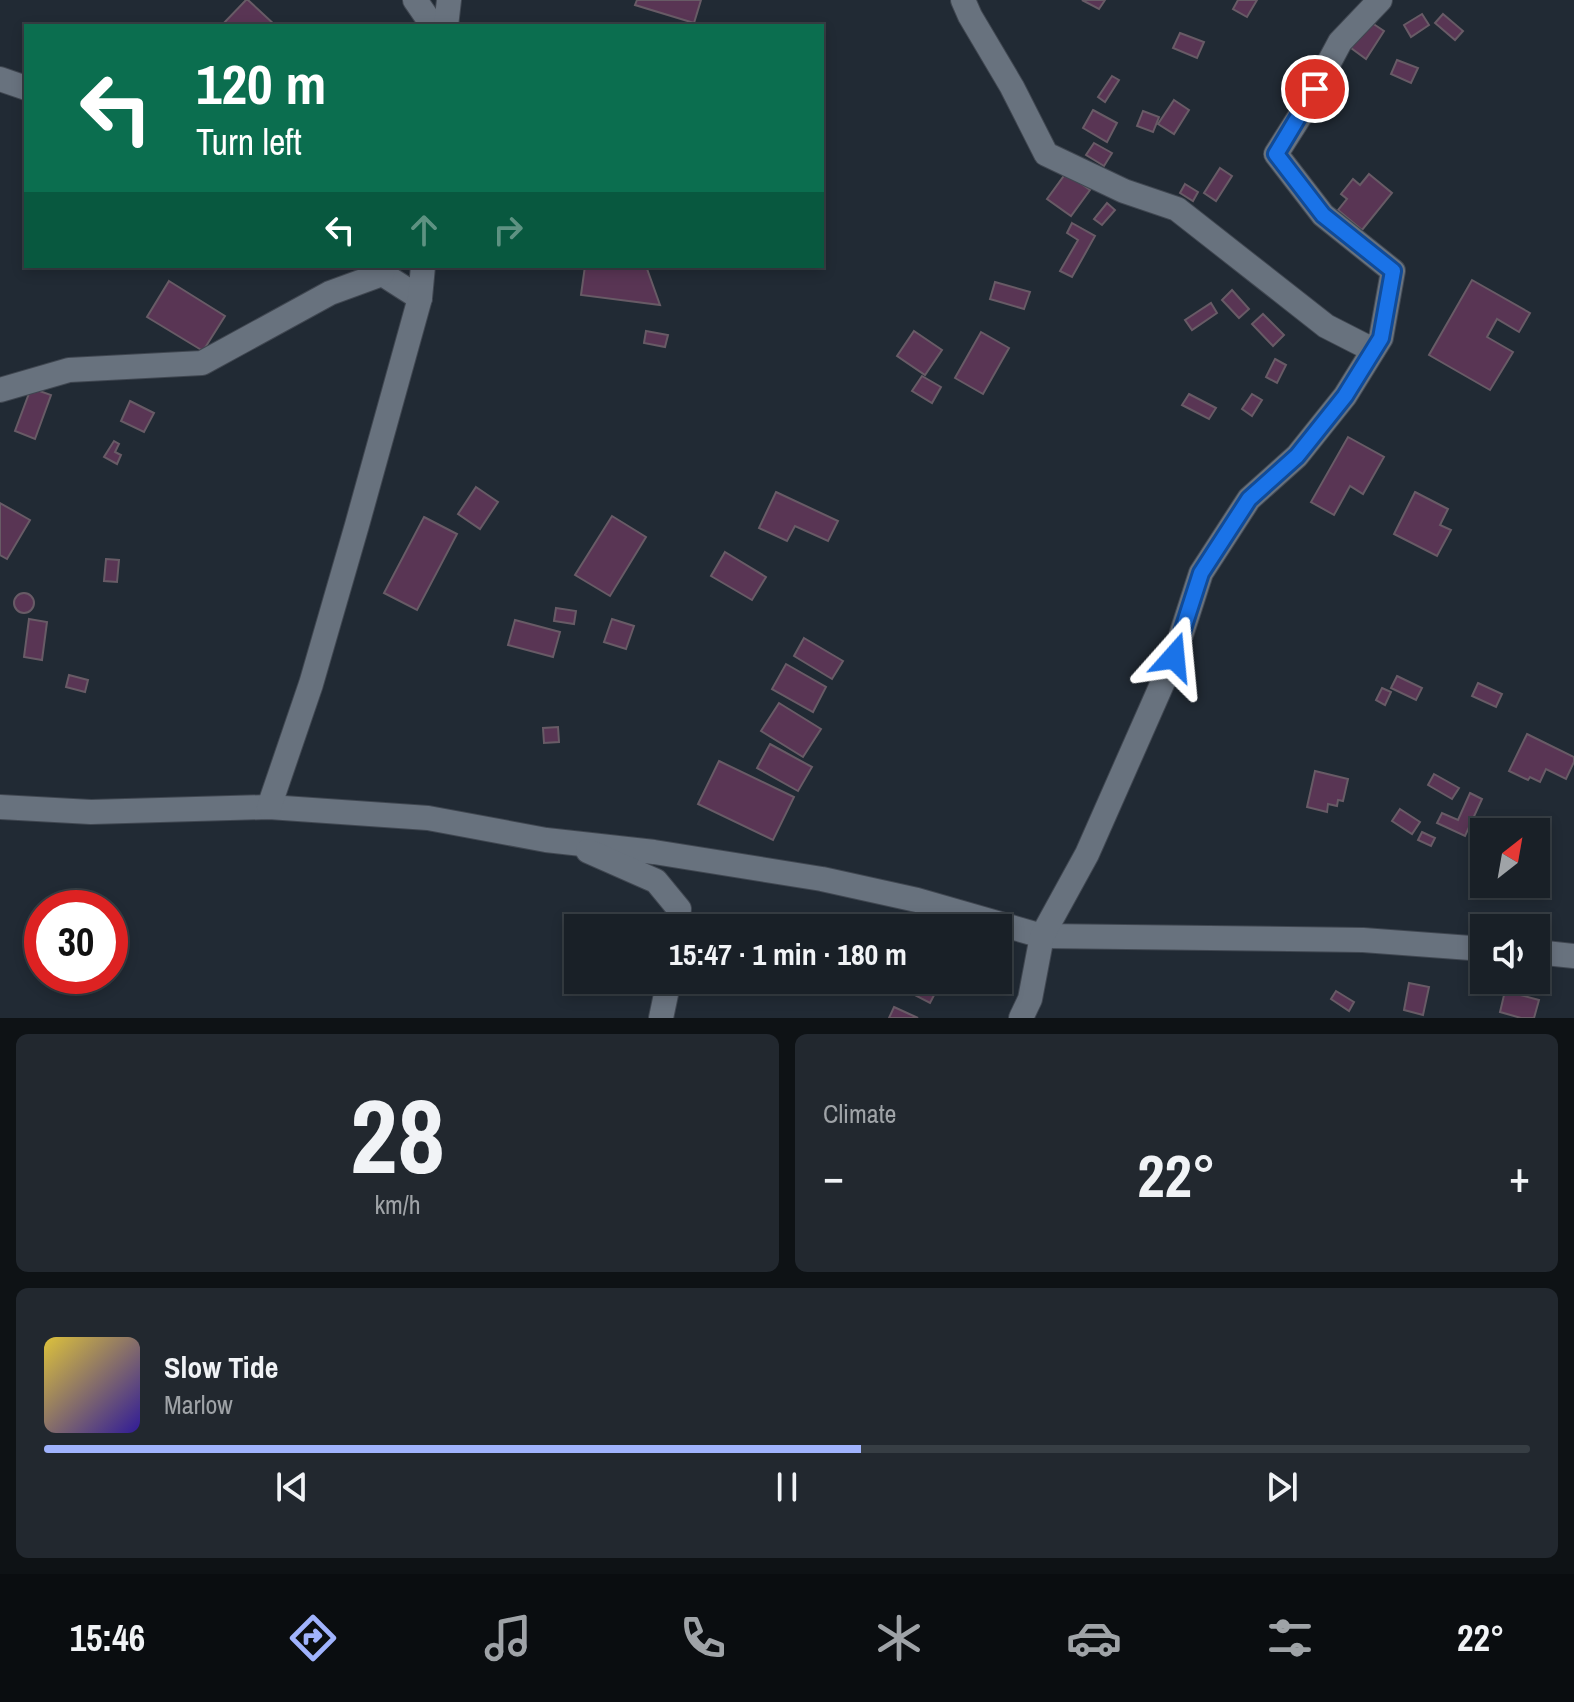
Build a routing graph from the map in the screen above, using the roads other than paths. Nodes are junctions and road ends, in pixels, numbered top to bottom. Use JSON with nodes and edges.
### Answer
{"nodes":[{"id":1,"x":415,"y":0,"type":"edge"},
{"id":2,"x":449,"y":0,"type":"edge"},
{"id":3,"x":963,"y":0,"type":"edge"},
{"id":4,"x":1380,"y":0,"type":"edge"},
{"id":5,"x":432,"y":24,"type":"edge"},
{"id":6,"x":446,"y":24,"type":"edge"},
{"id":7,"x":0,"y":79,"type":"edge"},
{"id":8,"x":24,"y":87,"type":"edge"},
{"id":9,"x":423,"y":268,"type":"edge"},
{"id":10,"x":376,"y":270,"type":"edge"},
{"id":11,"x":420,"y":298,"type":"junction"},
{"id":12,"x":1373,"y":350,"type":"junction"},
{"id":13,"x":0,"y":390,"type":"edge"},
{"id":14,"x":0,"y":807,"type":"edge"},
{"id":15,"x":269,"y":807,"type":"junction"},
{"id":16,"x":567,"y":842,"type":"junction"},
{"id":17,"x":678,"y":914,"type":"edge"},
{"id":18,"x":1042,"y":936,"type":"junction"},
{"id":19,"x":1470,"y":948,"type":"edge"},
{"id":20,"x":1550,"y":953,"type":"edge"},
{"id":21,"x":1574,"y":956,"type":"edge"},
{"id":22,"x":666,"y":994,"type":"edge"},
{"id":23,"x":661,"y":1018,"type":"edge"},
{"id":24,"x":1021,"y":1018,"type":"edge"}],
"edges":[{"from":1,"to":5,"type":"street"},
{"from":2,"to":6,"type":"street"},
{"from":3,"to":12,"type":"street"},
{"from":4,"to":12,"type":"street"},
{"from":7,"to":8,"type":"street"},
{"from":9,"to":11,"type":"street"},
{"from":10,"to":11,"type":"street"},
{"from":10,"to":13,"type":"street"},
{"from":11,"to":15,"type":"street"},
{"from":12,"to":18,"type":"street"},
{"from":14,"to":15,"type":"street"},
{"from":15,"to":16,"type":"street"},
{"from":16,"to":17,"type":"street"},
{"from":16,"to":18,"type":"street"},
{"from":18,"to":19,"type":"street"},
{"from":18,"to":24,"type":"street"},
{"from":20,"to":21,"type":"street"},
{"from":22,"to":23,"type":"street"}]}
